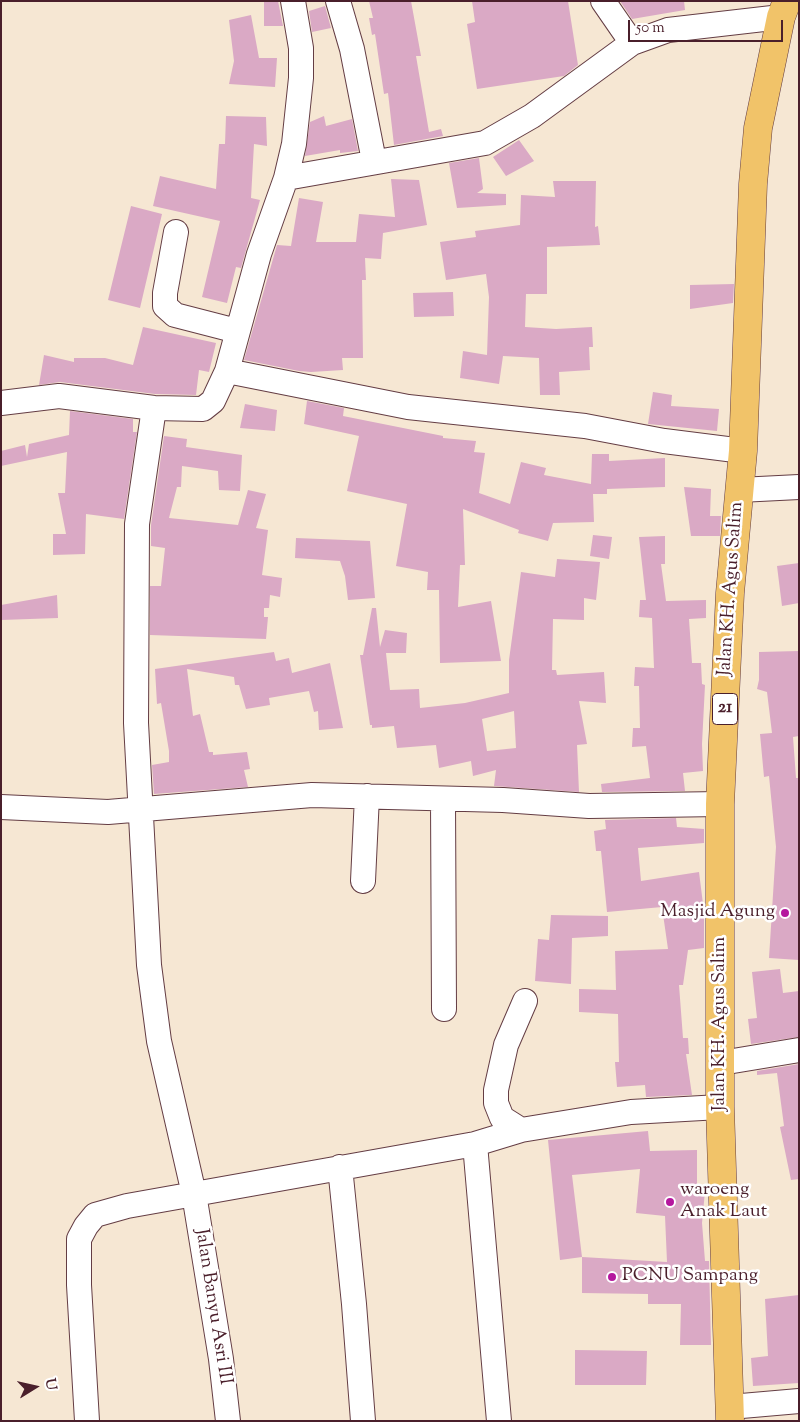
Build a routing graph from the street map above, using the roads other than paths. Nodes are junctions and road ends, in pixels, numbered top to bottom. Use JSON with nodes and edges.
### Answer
{"nodes":[{"id":1,"x":293,"y":1,"type":"edge"},
{"id":2,"x":338,"y":1,"type":"edge"},
{"id":3,"x":603,"y":1,"type":"edge"},
{"id":4,"x":784,"y":9,"type":"edge"},
{"id":5,"x":632,"y":43,"type":"junction"},
{"id":6,"x":374,"y":161,"type":"junction"},
{"id":7,"x":286,"y":178,"type":"junction"},
{"id":8,"x":176,"y":232,"type":"dead end"},
{"id":9,"x":237,"y":331,"type":"junction"},
{"id":10,"x":227,"y":372,"type":"junction"},
{"id":11,"x":1,"y":403,"type":"edge"},
{"id":12,"x":154,"y":408,"type":"junction"},
{"id":13,"x":743,"y":451,"type":"junction"},
{"id":14,"x":799,"y":487,"type":"edge"},
{"id":15,"x":739,"y":490,"type":"junction"},
{"id":16,"x":367,"y":796,"type":"junction"},
{"id":17,"x":443,"y":800,"type":"junction"},
{"id":18,"x":720,"y":804,"type":"junction"},
{"id":19,"x":1,"y":807,"type":"edge"},
{"id":20,"x":141,"y":811,"type":"junction"},
{"id":21,"x":363,"y":881,"type":"dead end"},
{"id":22,"x":525,"y":1001,"type":"dead end"},
{"id":23,"x":444,"y":1009,"type":"dead end"},
{"id":24,"x":799,"y":1050,"type":"edge"},
{"id":25,"x":721,"y":1063,"type":"junction"},
{"id":26,"x":720,"y":1107,"type":"junction"},
{"id":27,"x":521,"y":1130,"type":"junction"},
{"id":28,"x":474,"y":1144,"type":"junction"},
{"id":29,"x":340,"y":1167,"type":"junction"},
{"id":30,"x":194,"y":1194,"type":"junction"},
{"id":31,"x":799,"y":1401,"type":"edge"},
{"id":32,"x":730,"y":1414,"type":"edge"},
{"id":33,"x":87,"y":1421,"type":"edge"},
{"id":34,"x":228,"y":1421,"type":"edge"},
{"id":35,"x":363,"y":1421,"type":"edge"},
{"id":36,"x":499,"y":1421,"type":"edge"}],
"edges":[{"from":1,"to":7,"type":"street"},
{"from":2,"to":6,"type":"street"},
{"from":3,"to":5,"type":"street"},
{"from":4,"to":5,"type":"street"},
{"from":4,"to":13,"type":"highway","name":"Jalan KH. Agus Salim","number":"21"},
{"from":5,"to":6,"type":"street"},
{"from":6,"to":7,"type":"street"},
{"from":7,"to":9,"type":"street"},
{"from":8,"to":9,"type":"street"},
{"from":9,"to":10,"type":"street"},
{"from":10,"to":12,"type":"street"},
{"from":10,"to":13,"type":"street"},
{"from":11,"to":12,"type":"street"},
{"from":12,"to":20,"type":"street","name":"Jalan Banyu Asri III"},
{"from":13,"to":15,"type":"highway","name":"Jalan KH. Agus Salim","number":"21"},
{"from":14,"to":15,"type":"street"},
{"from":15,"to":18,"type":"highway","name":"Jalan KH. Agus Salim","number":"21"},
{"from":16,"to":17,"type":"street"},
{"from":16,"to":20,"type":"street"},
{"from":16,"to":21,"type":"street"},
{"from":17,"to":18,"type":"street"},
{"from":17,"to":23,"type":"street"},
{"from":18,"to":25,"type":"highway","name":"Jalan KH. Agus Salim","number":"21"},
{"from":19,"to":20,"type":"street"},
{"from":20,"to":30,"type":"street","name":"Jalan Banyu Asri III"},
{"from":22,"to":27,"type":"street"},
{"from":24,"to":25,"type":"street"},
{"from":25,"to":26,"type":"highway","name":"Jalan KH. Agus Salim","number":"21"},
{"from":26,"to":27,"type":"street"},
{"from":26,"to":32,"type":"highway","name":"Jalan KH. Agus Salim","number":"21"},
{"from":27,"to":28,"type":"street"},
{"from":28,"to":29,"type":"street"},
{"from":28,"to":36,"type":"street"},
{"from":29,"to":30,"type":"street"},
{"from":29,"to":35,"type":"street"},
{"from":30,"to":33,"type":"street"},
{"from":30,"to":34,"type":"street","name":"Jalan Banyu Asri III"},
{"from":31,"to":32,"type":"street"}]}
